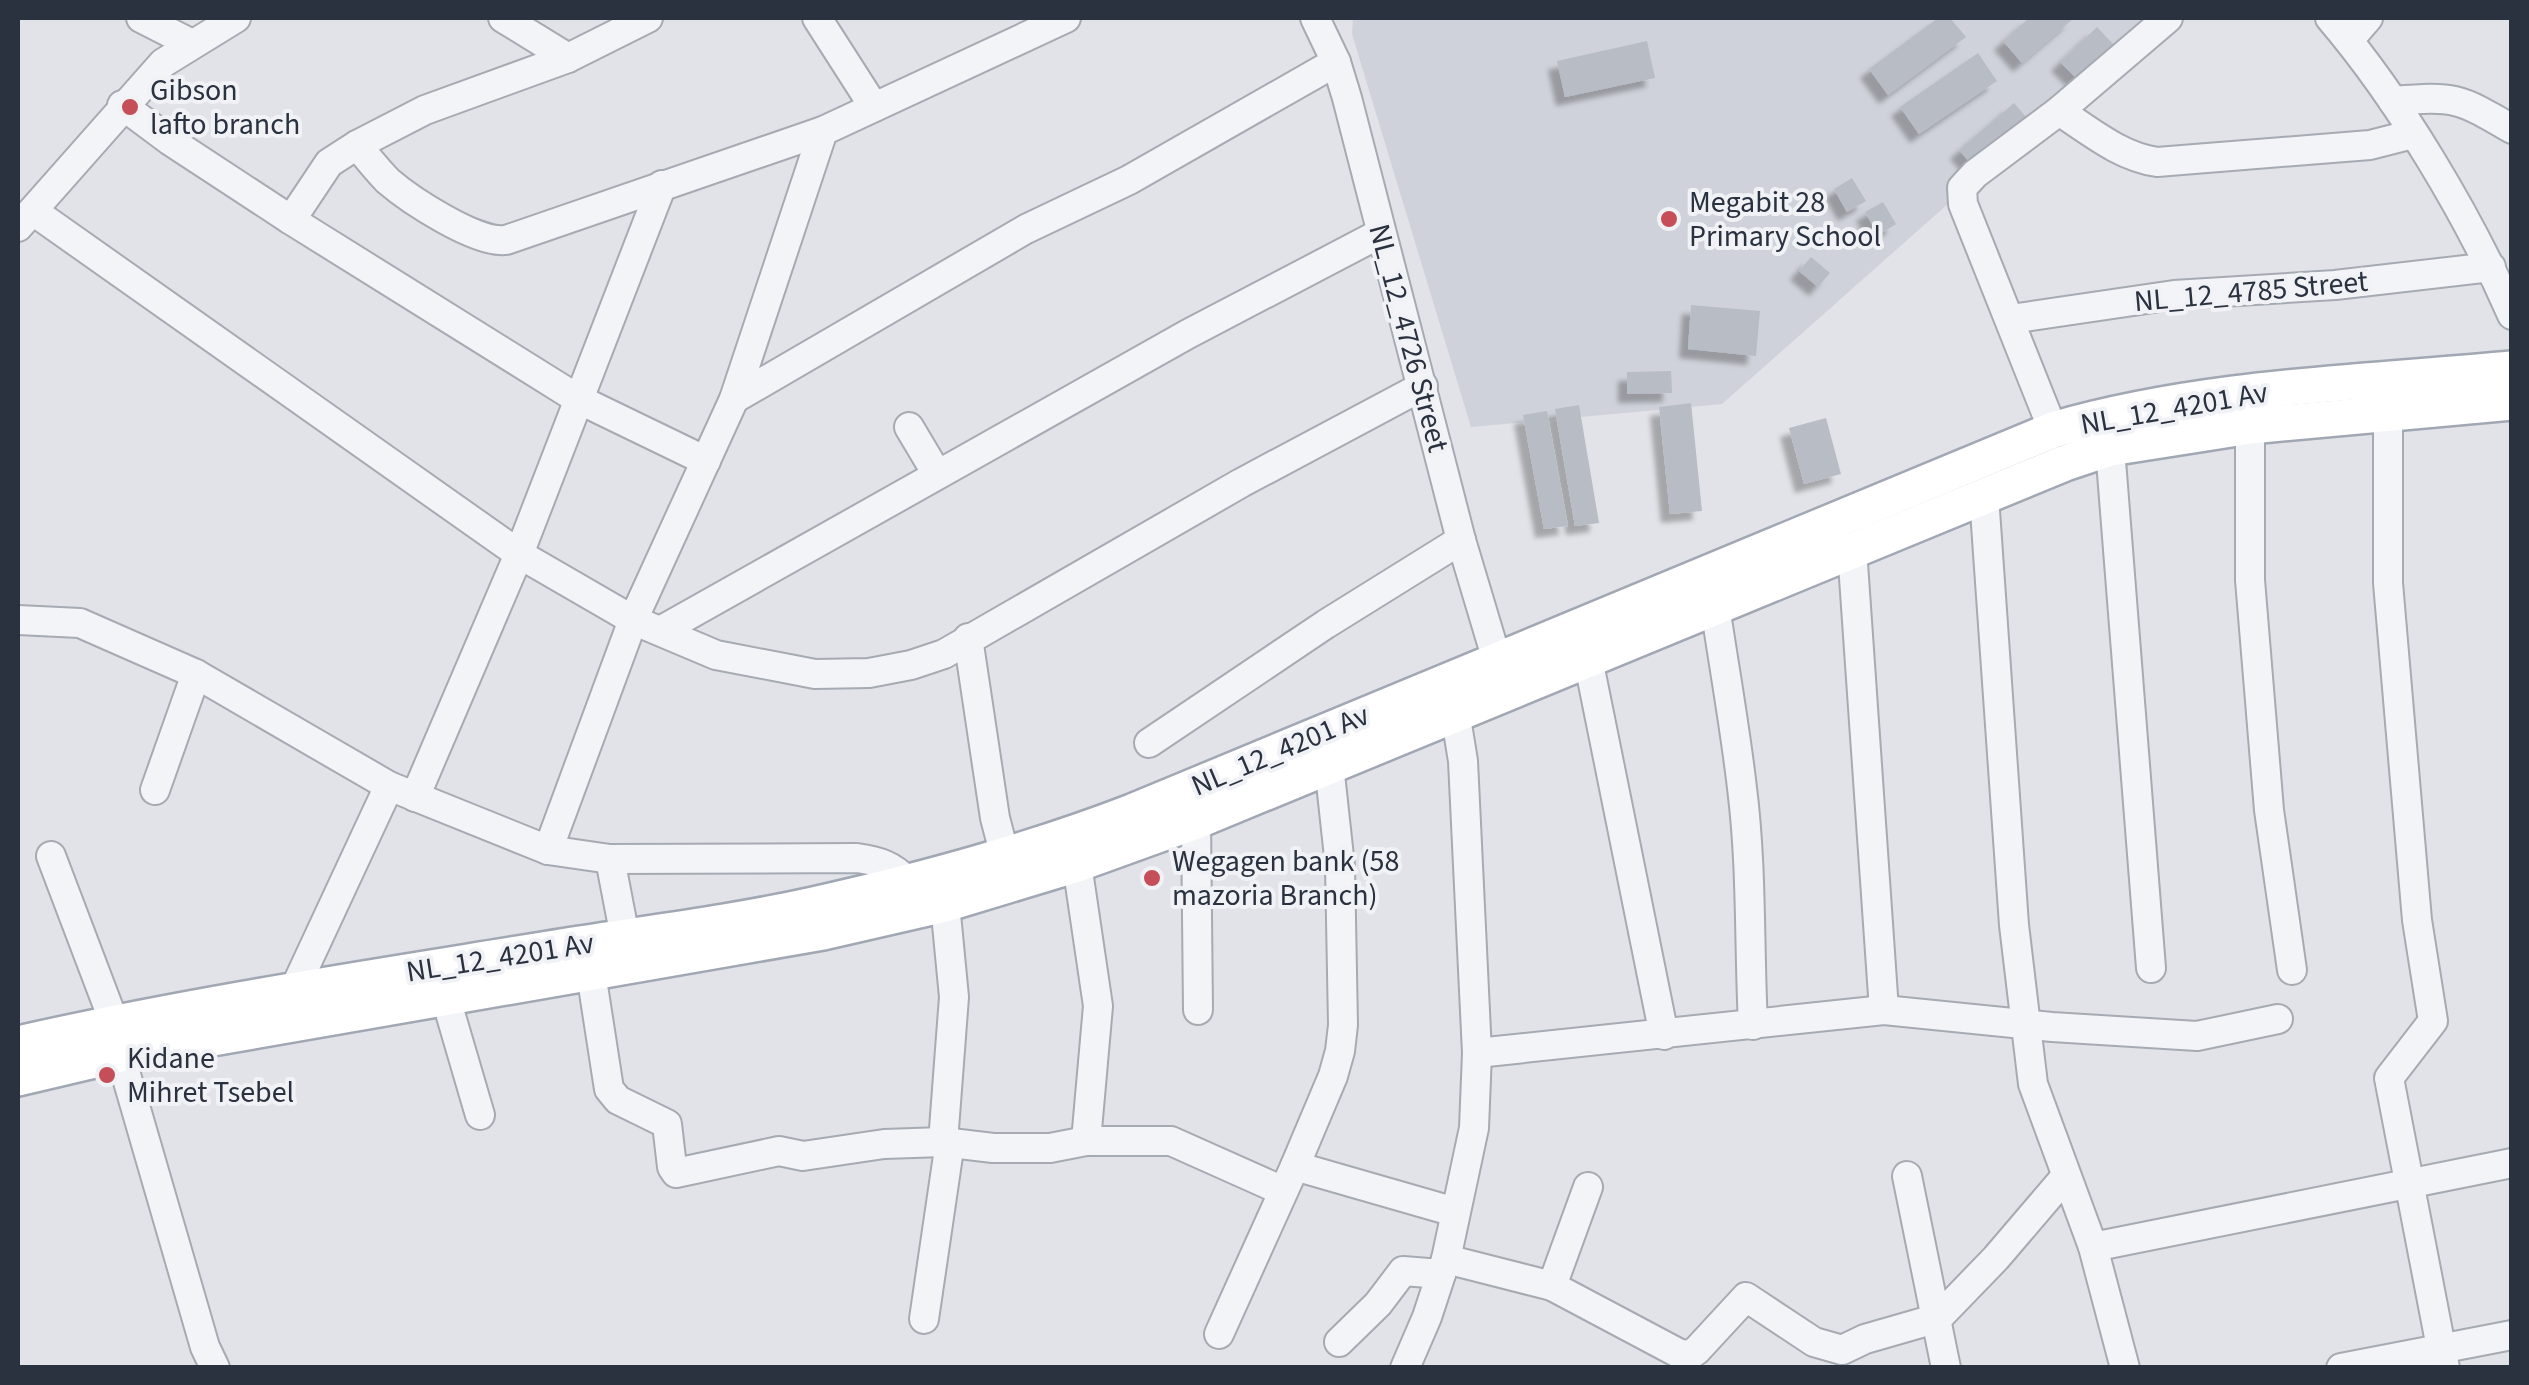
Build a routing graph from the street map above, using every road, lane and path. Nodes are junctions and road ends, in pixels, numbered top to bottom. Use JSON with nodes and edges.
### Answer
{"nodes":[{"id":1,"x":141,"y":18,"type":"edge"},
{"id":2,"x":236,"y":18,"type":"edge"},
{"id":3,"x":503,"y":18,"type":"edge"},
{"id":4,"x":648,"y":18,"type":"edge"},
{"id":5,"x":817,"y":18,"type":"edge"},
{"id":6,"x":1066,"y":18,"type":"edge"},
{"id":7,"x":1315,"y":18,"type":"edge"},
{"id":8,"x":2168,"y":18,"type":"edge"},
{"id":9,"x":2330,"y":18,"type":"edge"},
{"id":10,"x":2368,"y":18,"type":"edge"},
{"id":11,"x":2349,"y":40,"type":"junction"},
{"id":12,"x":192,"y":44,"type":"junction"},
{"id":13,"x":568,"y":58,"type":"junction"},
{"id":14,"x":1336,"y":62,"type":"junction"},
{"id":15,"x":2392,"y":101,"type":"junction"},
{"id":16,"x":122,"y":105,"type":"junction"},
{"id":17,"x":874,"y":107,"type":"junction"},
{"id":18,"x":2059,"y":111,"type":"junction"},
{"id":19,"x":2512,"y":129,"type":"edge"},
{"id":20,"x":823,"y":131,"type":"junction"},
{"id":21,"x":2413,"y":134,"type":"junction"},
{"id":22,"x":358,"y":145,"type":"junction"},
{"id":23,"x":662,"y":185,"type":"junction"},
{"id":24,"x":25,"y":218,"type":"edge"},
{"id":25,"x":291,"y":220,"type":"junction"},
{"id":26,"x":1381,"y":233,"type":"junction"},
{"id":27,"x":2491,"y":266,"type":"junction"},
{"id":28,"x":2512,"y":315,"type":"edge"},
{"id":29,"x":2011,"y":320,"type":"junction"},
{"id":30,"x":2512,"y":370,"type":"edge"},
{"id":31,"x":1423,"y":386,"type":"junction"},
{"id":32,"x":578,"y":399,"type":"junction"},
{"id":33,"x":734,"y":400,"type":"junction"},
{"id":34,"x":2512,"y":402,"type":"edge"},
{"id":35,"x":2388,"y":412,"type":"junction"},
{"id":36,"x":2250,"y":426,"type":"junction"},
{"id":37,"x":909,"y":427,"type":"dead end"},
{"id":38,"x":2053,"y":430,"type":"junction"},
{"id":39,"x":2110,"y":448,"type":"junction"},
{"id":40,"x":706,"y":461,"type":"junction"},
{"id":41,"x":937,"y":474,"type":"junction"},
{"id":42,"x":1984,"y":496,"type":"junction"},
{"id":43,"x":1461,"y":540,"type":"junction"},
{"id":44,"x":1852,"y":549,"type":"junction"},
{"id":45,"x":519,"y":554,"type":"junction"},
{"id":46,"x":1715,"y":606,"type":"junction"},
{"id":47,"x":18,"y":620,"type":"edge"},
{"id":48,"x":633,"y":620,"type":"junction"},
{"id":49,"x":662,"y":630,"type":"junction"},
{"id":50,"x":968,"y":638,"type":"junction"},
{"id":51,"x":1588,"y":659,"type":"junction"},
{"id":52,"x":196,"y":674,"type":"junction"},
{"id":53,"x":1502,"y":676,"type":"junction"},
{"id":54,"x":1455,"y":712,"type":"junction"},
{"id":55,"x":1148,"y":743,"type":"dead end"},
{"id":56,"x":1329,"y":766,"type":"junction"},
{"id":57,"x":155,"y":790,"type":"dead end"},
{"id":58,"x":402,"y":792,"type":"junction"},
{"id":59,"x":1196,"y":821,"type":"junction"},
{"id":60,"x":548,"y":850,"type":"junction"},
{"id":61,"x":51,"y":856,"type":"dead end"},
{"id":62,"x":1004,"y":856,"type":"junction"},
{"id":63,"x":610,"y":859,"type":"junction"},
{"id":64,"x":1076,"y":864,"type":"junction"},
{"id":65,"x":908,"y":881,"type":"junction"},
{"id":66,"x":945,"y":904,"type":"junction"},
{"id":67,"x":626,"y":937,"type":"junction"},
{"id":68,"x":2151,"y":968,"type":"dead end"},
{"id":69,"x":2292,"y":970,"type":"dead end"},
{"id":70,"x":591,"y":973,"type":"junction"},
{"id":71,"x":294,"y":990,"type":"junction"},
{"id":72,"x":446,"y":998,"type":"junction"},
{"id":73,"x":1198,"y":1010,"type":"dead end"},
{"id":74,"x":1884,"y":1010,"type":"junction"},
{"id":75,"x":2278,"y":1018,"type":"dead end"},
{"id":76,"x":2025,"y":1023,"type":"junction"},
{"id":77,"x":1754,"y":1025,"type":"junction"},
{"id":78,"x":1664,"y":1035,"type":"junction"},
{"id":79,"x":117,"y":1038,"type":"junction"},
{"id":80,"x":18,"y":1044,"type":"edge"},
{"id":81,"x":1477,"y":1053,"type":"junction"},
{"id":82,"x":18,"y":1078,"type":"edge"},
{"id":83,"x":480,"y":1114,"type":"dead end"},
{"id":84,"x":1086,"y":1141,"type":"junction"},
{"id":85,"x":946,"y":1142,"type":"junction"},
{"id":86,"x":2512,"y":1163,"type":"edge"},
{"id":87,"x":1907,"y":1176,"type":"dead end"},
{"id":88,"x":2066,"y":1176,"type":"junction"},
{"id":89,"x":1289,"y":1178,"type":"junction"},
{"id":90,"x":2410,"y":1184,"type":"junction"},
{"id":91,"x":1588,"y":1187,"type":"dead end"},
{"id":92,"x":1455,"y":1212,"type":"junction"},
{"id":93,"x":2093,"y":1247,"type":"junction"},
{"id":94,"x":1443,"y":1266,"type":"junction"},
{"id":95,"x":1552,"y":1286,"type":"junction"},
{"id":96,"x":1938,"y":1318,"type":"junction"},
{"id":97,"x":924,"y":1319,"type":"dead end"},
{"id":98,"x":1219,"y":1334,"type":"dead end"},
{"id":99,"x":2512,"y":1336,"type":"edge"},
{"id":100,"x":1339,"y":1342,"type":"dead end"},
{"id":101,"x":2444,"y":1358,"type":"edge"},
{"id":102,"x":215,"y":1368,"type":"edge"},
{"id":103,"x":1405,"y":1368,"type":"edge"},
{"id":104,"x":1946,"y":1368,"type":"edge"},
{"id":105,"x":2125,"y":1368,"type":"edge"},
{"id":106,"x":2341,"y":1368,"type":"edge"}],
"edges":[{"from":1,"to":12,"type":"street"},
{"from":2,"to":12,"type":"street"},
{"from":3,"to":13,"type":"street"},
{"from":4,"to":13,"type":"street"},
{"from":5,"to":17,"type":"street"},
{"from":6,"to":17,"type":"street"},
{"from":7,"to":14,"type":"street","name":"NL_12_4726 Street"},
{"from":8,"to":18,"type":"street"},
{"from":9,"to":11,"type":"street"},
{"from":10,"to":11,"type":"street"},
{"from":11,"to":15,"type":"street"},
{"from":12,"to":16,"type":"street"},
{"from":13,"to":22,"type":"street"},
{"from":14,"to":26,"type":"street","name":"NL_12_4726 Street"},
{"from":14,"to":33,"type":"street"},
{"from":15,"to":19,"type":"street"},
{"from":15,"to":21,"type":"street"},
{"from":16,"to":24,"type":"street"},
{"from":16,"to":25,"type":"street"},
{"from":17,"to":20,"type":"street"},
{"from":18,"to":21,"type":"street"},
{"from":18,"to":29,"type":"street"},
{"from":20,"to":23,"type":"street"},
{"from":20,"to":33,"type":"street"},
{"from":21,"to":27,"type":"street"},
{"from":22,"to":23,"type":"street"},
{"from":22,"to":25,"type":"street"},
{"from":23,"to":32,"type":"street"},
{"from":24,"to":45,"type":"street"},
{"from":25,"to":32,"type":"street"},
{"from":26,"to":31,"type":"street","name":"NL_12_4726 Street"},
{"from":26,"to":41,"type":"street"},
{"from":27,"to":28,"type":"street"},
{"from":27,"to":29,"type":"street","name":"NL_12_4785 Street"},
{"from":29,"to":38,"type":"street"},
{"from":30,"to":38,"type":"main road","name":"NL_12_4201 Av"},
{"from":31,"to":43,"type":"street","name":"NL_12_4726 Street"},
{"from":31,"to":50,"type":"street"},
{"from":32,"to":40,"type":"street"},
{"from":32,"to":45,"type":"street"},
{"from":33,"to":40,"type":"street"},
{"from":34,"to":35,"type":"main road","name":"NL_12_4201 Av"},
{"from":35,"to":36,"type":"main road","name":"NL_12_4201 Av"},
{"from":35,"to":90,"type":"street"},
{"from":36,"to":39,"type":"main road","name":"NL_12_4201 Av"},
{"from":36,"to":69,"type":"street"},
{"from":37,"to":41,"type":"street"},
{"from":38,"to":53,"type":"main road","name":"NL_12_4201 Av"},
{"from":39,"to":42,"type":"main road","name":"NL_12_4201 Av"},
{"from":39,"to":68,"type":"street"},
{"from":40,"to":48,"type":"street"},
{"from":41,"to":49,"type":"street"},
{"from":42,"to":44,"type":"main road","name":"NL_12_4201 Av"},
{"from":42,"to":76,"type":"street"},
{"from":43,"to":53,"type":"street","name":"NL_12_4726 Street"},
{"from":43,"to":55,"type":"street"},
{"from":44,"to":46,"type":"main road","name":"NL_12_4201 Av"},
{"from":44,"to":74,"type":"street"},
{"from":45,"to":48,"type":"street"},
{"from":45,"to":58,"type":"street"},
{"from":46,"to":51,"type":"main road","name":"NL_12_4201 Av"},
{"from":46,"to":77,"type":"street"},
{"from":47,"to":52,"type":"street"},
{"from":48,"to":49,"type":"street"},
{"from":48,"to":60,"type":"street"},
{"from":49,"to":50,"type":"street"},
{"from":50,"to":62,"type":"street"},
{"from":51,"to":53,"type":"main road","name":"NL_12_4201 Av"},
{"from":51,"to":78,"type":"street"},
{"from":52,"to":57,"type":"street"},
{"from":52,"to":58,"type":"street"},
{"from":53,"to":54,"type":"main road","name":"NL_12_4201 Av"},
{"from":53,"to":62,"type":"main road","name":"NL_12_4201 Av"},
{"from":54,"to":56,"type":"main road","name":"NL_12_4201 Av"},
{"from":54,"to":81,"type":"street"},
{"from":56,"to":59,"type":"main road","name":"NL_12_4201 Av"},
{"from":56,"to":89,"type":"street"},
{"from":58,"to":60,"type":"street"},
{"from":58,"to":71,"type":"street"},
{"from":59,"to":64,"type":"main road","name":"NL_12_4201 Av"},
{"from":59,"to":73,"type":"street"},
{"from":60,"to":63,"type":"street"},
{"from":61,"to":79,"type":"street"},
{"from":62,"to":65,"type":"main road","name":"NL_12_4201 Av"},
{"from":63,"to":65,"type":"street"},
{"from":63,"to":67,"type":"street"},
{"from":64,"to":66,"type":"main road","name":"NL_12_4201 Av"},
{"from":64,"to":84,"type":"street"},
{"from":65,"to":67,"type":"main road","name":"NL_12_4201 Av"},
{"from":66,"to":70,"type":"main road","name":"NL_12_4201 Av"},
{"from":66,"to":85,"type":"street"},
{"from":67,"to":71,"type":"main road","name":"NL_12_4201 Av"},
{"from":70,"to":72,"type":"main road","name":"NL_12_4201 Av"},
{"from":70,"to":85,"type":"street"},
{"from":71,"to":79,"type":"main road","name":"NL_12_4201 Av"},
{"from":72,"to":79,"type":"main road","name":"NL_12_4201 Av"},
{"from":72,"to":83,"type":"street"},
{"from":74,"to":76,"type":"street"},
{"from":74,"to":77,"type":"street"},
{"from":75,"to":76,"type":"street"},
{"from":76,"to":88,"type":"street"},
{"from":77,"to":78,"type":"street"},
{"from":78,"to":81,"type":"street"},
{"from":79,"to":80,"type":"main road","name":"NL_12_4201 Av"},
{"from":79,"to":82,"type":"main road","name":"NL_12_4201 Av"},
{"from":79,"to":102,"type":"street"},
{"from":81,"to":92,"type":"street"},
{"from":84,"to":85,"type":"street"},
{"from":84,"to":89,"type":"street"},
{"from":85,"to":97,"type":"street"},
{"from":86,"to":90,"type":"street"},
{"from":87,"to":96,"type":"street"},
{"from":88,"to":93,"type":"street"},
{"from":88,"to":96,"type":"street"},
{"from":89,"to":92,"type":"street"},
{"from":89,"to":98,"type":"street"},
{"from":90,"to":93,"type":"street"},
{"from":90,"to":101,"type":"street"},
{"from":91,"to":95,"type":"street"},
{"from":92,"to":94,"type":"street"},
{"from":93,"to":105,"type":"street"},
{"from":94,"to":95,"type":"street"},
{"from":94,"to":100,"type":"street"},
{"from":94,"to":103,"type":"street"},
{"from":95,"to":96,"type":"street"},
{"from":96,"to":104,"type":"street"},
{"from":99,"to":101,"type":"street"},
{"from":101,"to":106,"type":"street"}]}
